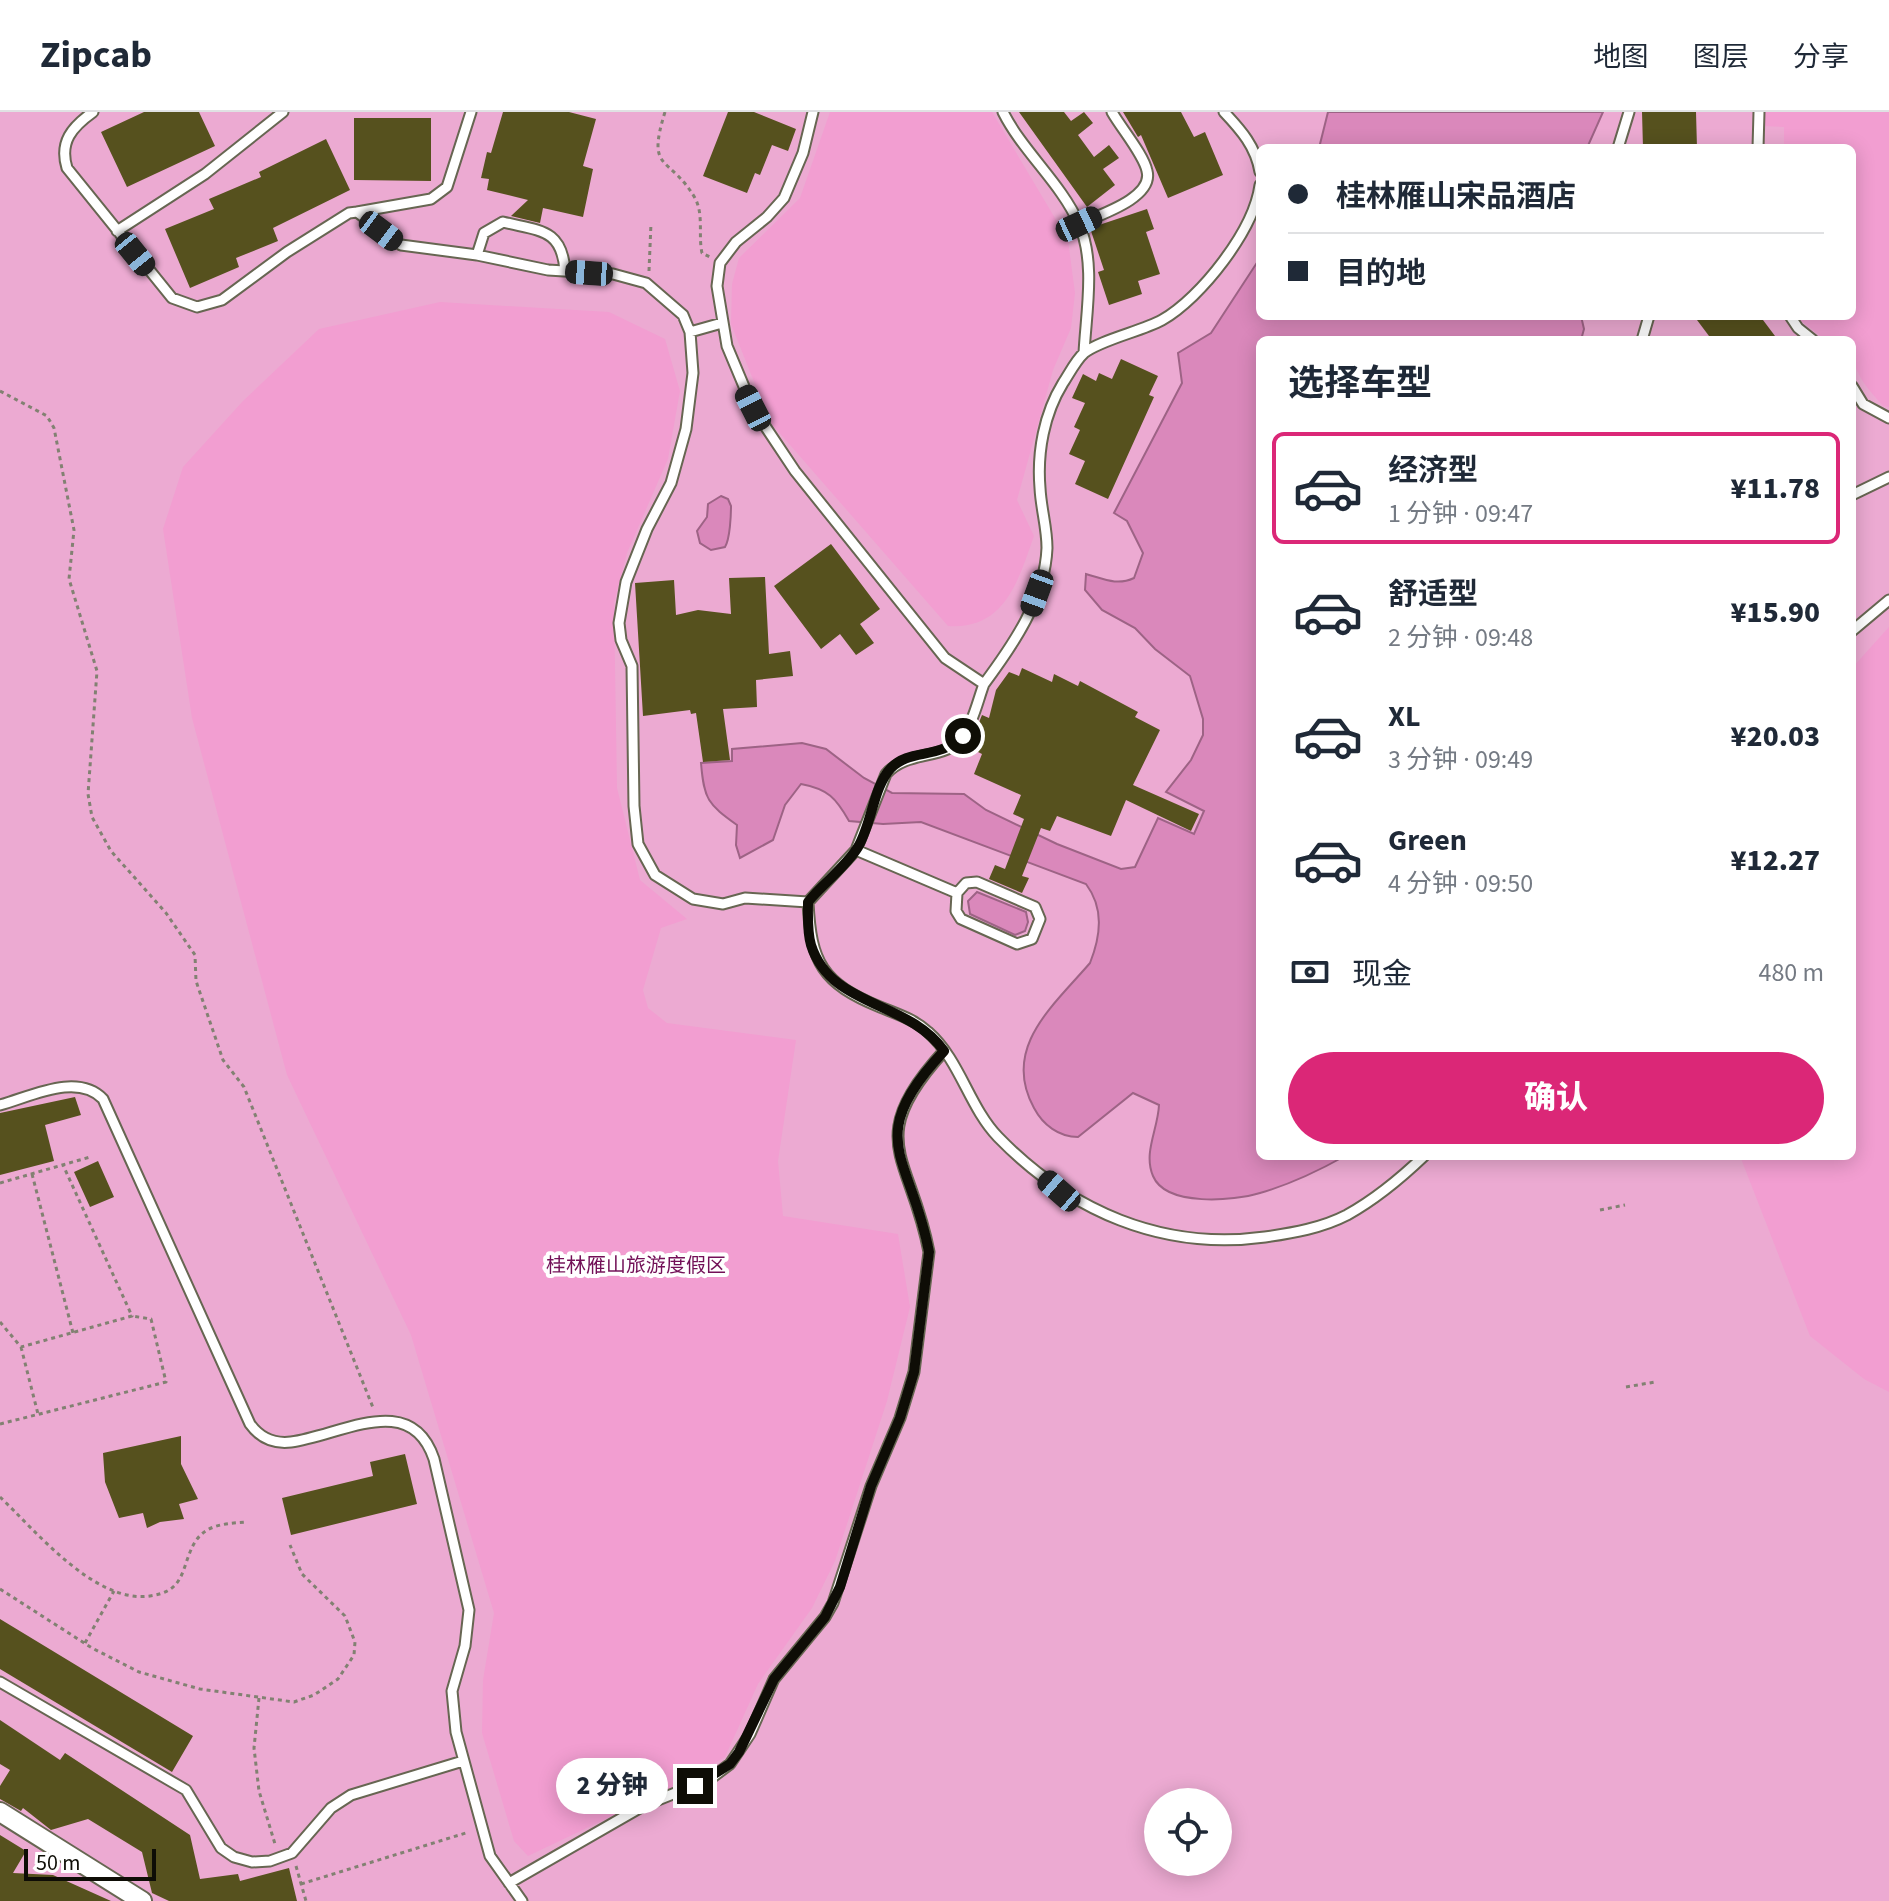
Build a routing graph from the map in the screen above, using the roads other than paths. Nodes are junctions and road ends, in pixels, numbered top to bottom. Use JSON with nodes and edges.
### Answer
{"nodes":[{"id":1,"x":93,"y":112,"type":"edge"},
{"id":2,"x":283,"y":112,"type":"edge"},
{"id":3,"x":471,"y":112,"type":"edge"},
{"id":4,"x":813,"y":112,"type":"edge"},
{"id":5,"x":1003,"y":112,"type":"edge"},
{"id":6,"x":1112,"y":112,"type":"edge"},
{"id":7,"x":1224,"y":112,"type":"edge"},
{"id":8,"x":1629,"y":112,"type":"edge"},
{"id":9,"x":1759,"y":112,"type":"edge"},
{"id":10,"x":1619,"y":144,"type":"edge"},
{"id":11,"x":1758,"y":144,"type":"edge"},
{"id":12,"x":1256,"y":157,"type":"edge"},
{"id":13,"x":1256,"y":200,"type":"edge"},
{"id":14,"x":357,"y":212,"type":"junction"},
{"id":15,"x":1079,"y":224,"type":"junction"},
{"id":16,"x":117,"y":231,"type":"junction"},
{"id":17,"x":477,"y":255,"type":"junction"},
{"id":18,"x":565,"y":271,"type":"junction"},
{"id":19,"x":1793,"y":320,"type":"edge"},
{"id":20,"x":722,"y":323,"type":"junction"},
{"id":21,"x":690,"y":332,"type":"junction"},
{"id":22,"x":1808,"y":336,"type":"edge"},
{"id":23,"x":1084,"y":353,"type":"junction"},
{"id":24,"x":1856,"y":393,"type":"edge"},
{"id":25,"x":1889,"y":418,"type":"edge"},
{"id":26,"x":1889,"y":477,"type":"edge"},
{"id":27,"x":1856,"y":493,"type":"edge"},
{"id":28,"x":1889,"y":600,"type":"edge"},
{"id":29,"x":1856,"y":628,"type":"edge"},
{"id":30,"x":984,"y":684,"type":"junction"},
{"id":31,"x":856,"y":850,"type":"junction"},
{"id":32,"x":957,"y":893,"type":"junction"},
{"id":33,"x":808,"y":902,"type":"junction"},
{"id":34,"x":944,"y":1051,"type":"junction"},
{"id":35,"x":0,"y":1105,"type":"edge"},
{"id":36,"x":1419,"y":1160,"type":"edge"},
{"id":37,"x":0,"y":1682,"type":"edge"},
{"id":38,"x":463,"y":1761,"type":"junction"},
{"id":39,"x":0,"y":1812,"type":"edge"},
{"id":40,"x":509,"y":1883,"type":"junction"},
{"id":41,"x":142,"y":1901,"type":"edge"},
{"id":42,"x":522,"y":1901,"type":"edge"}],
"edges":[{"from":1,"to":16,"type":"lane"},
{"from":2,"to":16,"type":"lane"},
{"from":3,"to":14,"type":"lane"},
{"from":4,"to":20,"type":"lane"},
{"from":5,"to":15,"type":"lane"},
{"from":6,"to":15,"type":"lane"},
{"from":7,"to":12,"type":"lane"},
{"from":8,"to":10,"type":"lane"},
{"from":9,"to":11,"type":"lane"},
{"from":13,"to":23,"type":"lane"},
{"from":14,"to":16,"type":"lane"},
{"from":14,"to":17,"type":"lane"},
{"from":15,"to":23,"type":"lane"},
{"from":17,"to":18,"type":"lane"},
{"from":17,"to":18,"type":"lane"},
{"from":18,"to":21,"type":"lane"},
{"from":19,"to":22,"type":"lane"},
{"from":20,"to":21,"type":"lane"},
{"from":20,"to":30,"type":"lane"},
{"from":21,"to":33,"type":"lane"},
{"from":23,"to":30,"type":"lane"},
{"from":24,"to":25,"type":"lane"},
{"from":26,"to":27,"type":"lane"},
{"from":28,"to":29,"type":"lane"},
{"from":30,"to":31,"type":"lane"},
{"from":31,"to":32,"type":"lane"},
{"from":31,"to":33,"type":"lane"},
{"from":32,"to":32,"type":"lane"},
{"from":33,"to":34,"type":"lane"},
{"from":34,"to":36,"type":"lane"},
{"from":34,"to":40,"type":"lane"},
{"from":35,"to":38,"type":"lane"},
{"from":37,"to":38,"type":"lane"},
{"from":38,"to":40,"type":"lane"},
{"from":39,"to":41,"type":"street"},
{"from":40,"to":42,"type":"lane"}]}
